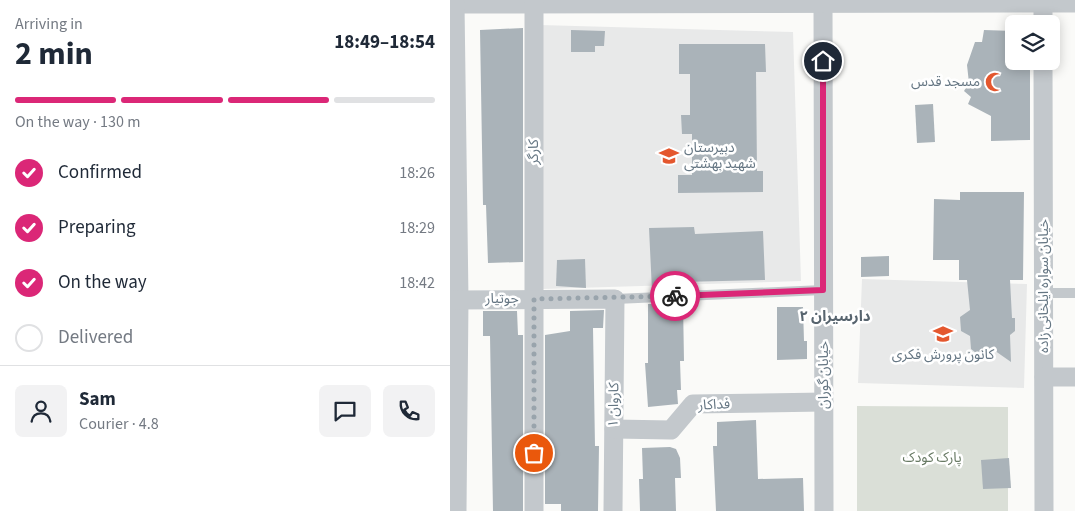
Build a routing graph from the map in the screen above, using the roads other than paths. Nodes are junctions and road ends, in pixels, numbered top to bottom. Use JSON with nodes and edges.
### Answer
{"nodes":[{"id":1,"x":688,"y":2,"type":"edge"},
{"id":2,"x":823,"y":2,"type":"edge"},
{"id":3,"x":987,"y":2,"type":"edge"},
{"id":4,"x":529,"y":3,"type":"edge"},
{"id":5,"x":453,"y":4,"type":"edge"},
{"id":6,"x":1044,"y":4,"type":"junction"},
{"id":7,"x":1075,"y":4,"type":"edge"},
{"id":8,"x":1044,"y":15,"type":"edge"},
{"id":9,"x":1044,"y":70,"type":"edge"},
{"id":10,"x":823,"y":290,"type":"junction"},
{"id":11,"x":1044,"y":293,"type":"junction"},
{"id":12,"x":1075,"y":293,"type":"edge"},
{"id":13,"x":534,"y":299,"type":"junction"},
{"id":14,"x":615,"y":299,"type":"junction"},
{"id":15,"x":454,"y":300,"type":"edge"},
{"id":16,"x":1044,"y":377,"type":"junction"},
{"id":17,"x":1075,"y":378,"type":"edge"},
{"id":18,"x":824,"y":402,"type":"junction"},
{"id":19,"x":614,"y":429,"type":"junction"},
{"id":20,"x":457,"y":511,"type":"edge"},
{"id":21,"x":534,"y":511,"type":"edge"},
{"id":22,"x":613,"y":511,"type":"edge"},
{"id":23,"x":824,"y":511,"type":"edge"},
{"id":24,"x":1044,"y":511,"type":"edge"}],
"edges":[{"from":1,"to":2,"type":"street"},
{"from":1,"to":4,"type":"street"},
{"from":2,"to":3,"type":"street"},
{"from":2,"to":10,"type":"street","name":"خیابان گوران"},
{"from":3,"to":6,"type":"street"},
{"from":4,"to":5,"type":"street"},
{"from":4,"to":13,"type":"street","name":"کارگر"},
{"from":5,"to":15,"type":"street"},
{"from":6,"to":7,"type":"street"},
{"from":6,"to":8,"type":"street"},
{"from":9,"to":11,"type":"street","name":"خیابان سواره ایلخانی زاده"},
{"from":10,"to":14,"type":"lane","name":"جوتیار"},
{"from":10,"to":18,"type":"street","name":"خیابان گوران"},
{"from":11,"to":12,"type":"lane"},
{"from":11,"to":16,"type":"street","name":"خیابان سواره ایلخانی زاده"},
{"from":13,"to":14,"type":"street","name":"جوتیار"},
{"from":13,"to":15,"type":"street","name":"جوتیار"},
{"from":13,"to":21,"type":"street","name":"کارگر"},
{"from":14,"to":19,"type":"street","name":"کاروان ۱"},
{"from":15,"to":20,"type":"street"},
{"from":16,"to":17,"type":"street"},
{"from":16,"to":24,"type":"street","name":"خیابان سواره ایلخانی زاده"},
{"from":18,"to":19,"type":"street","name":"فداکار"},
{"from":18,"to":23,"type":"street","name":"خیابان گوران"},
{"from":19,"to":22,"type":"street","name":"کاروان ۱"}]}
